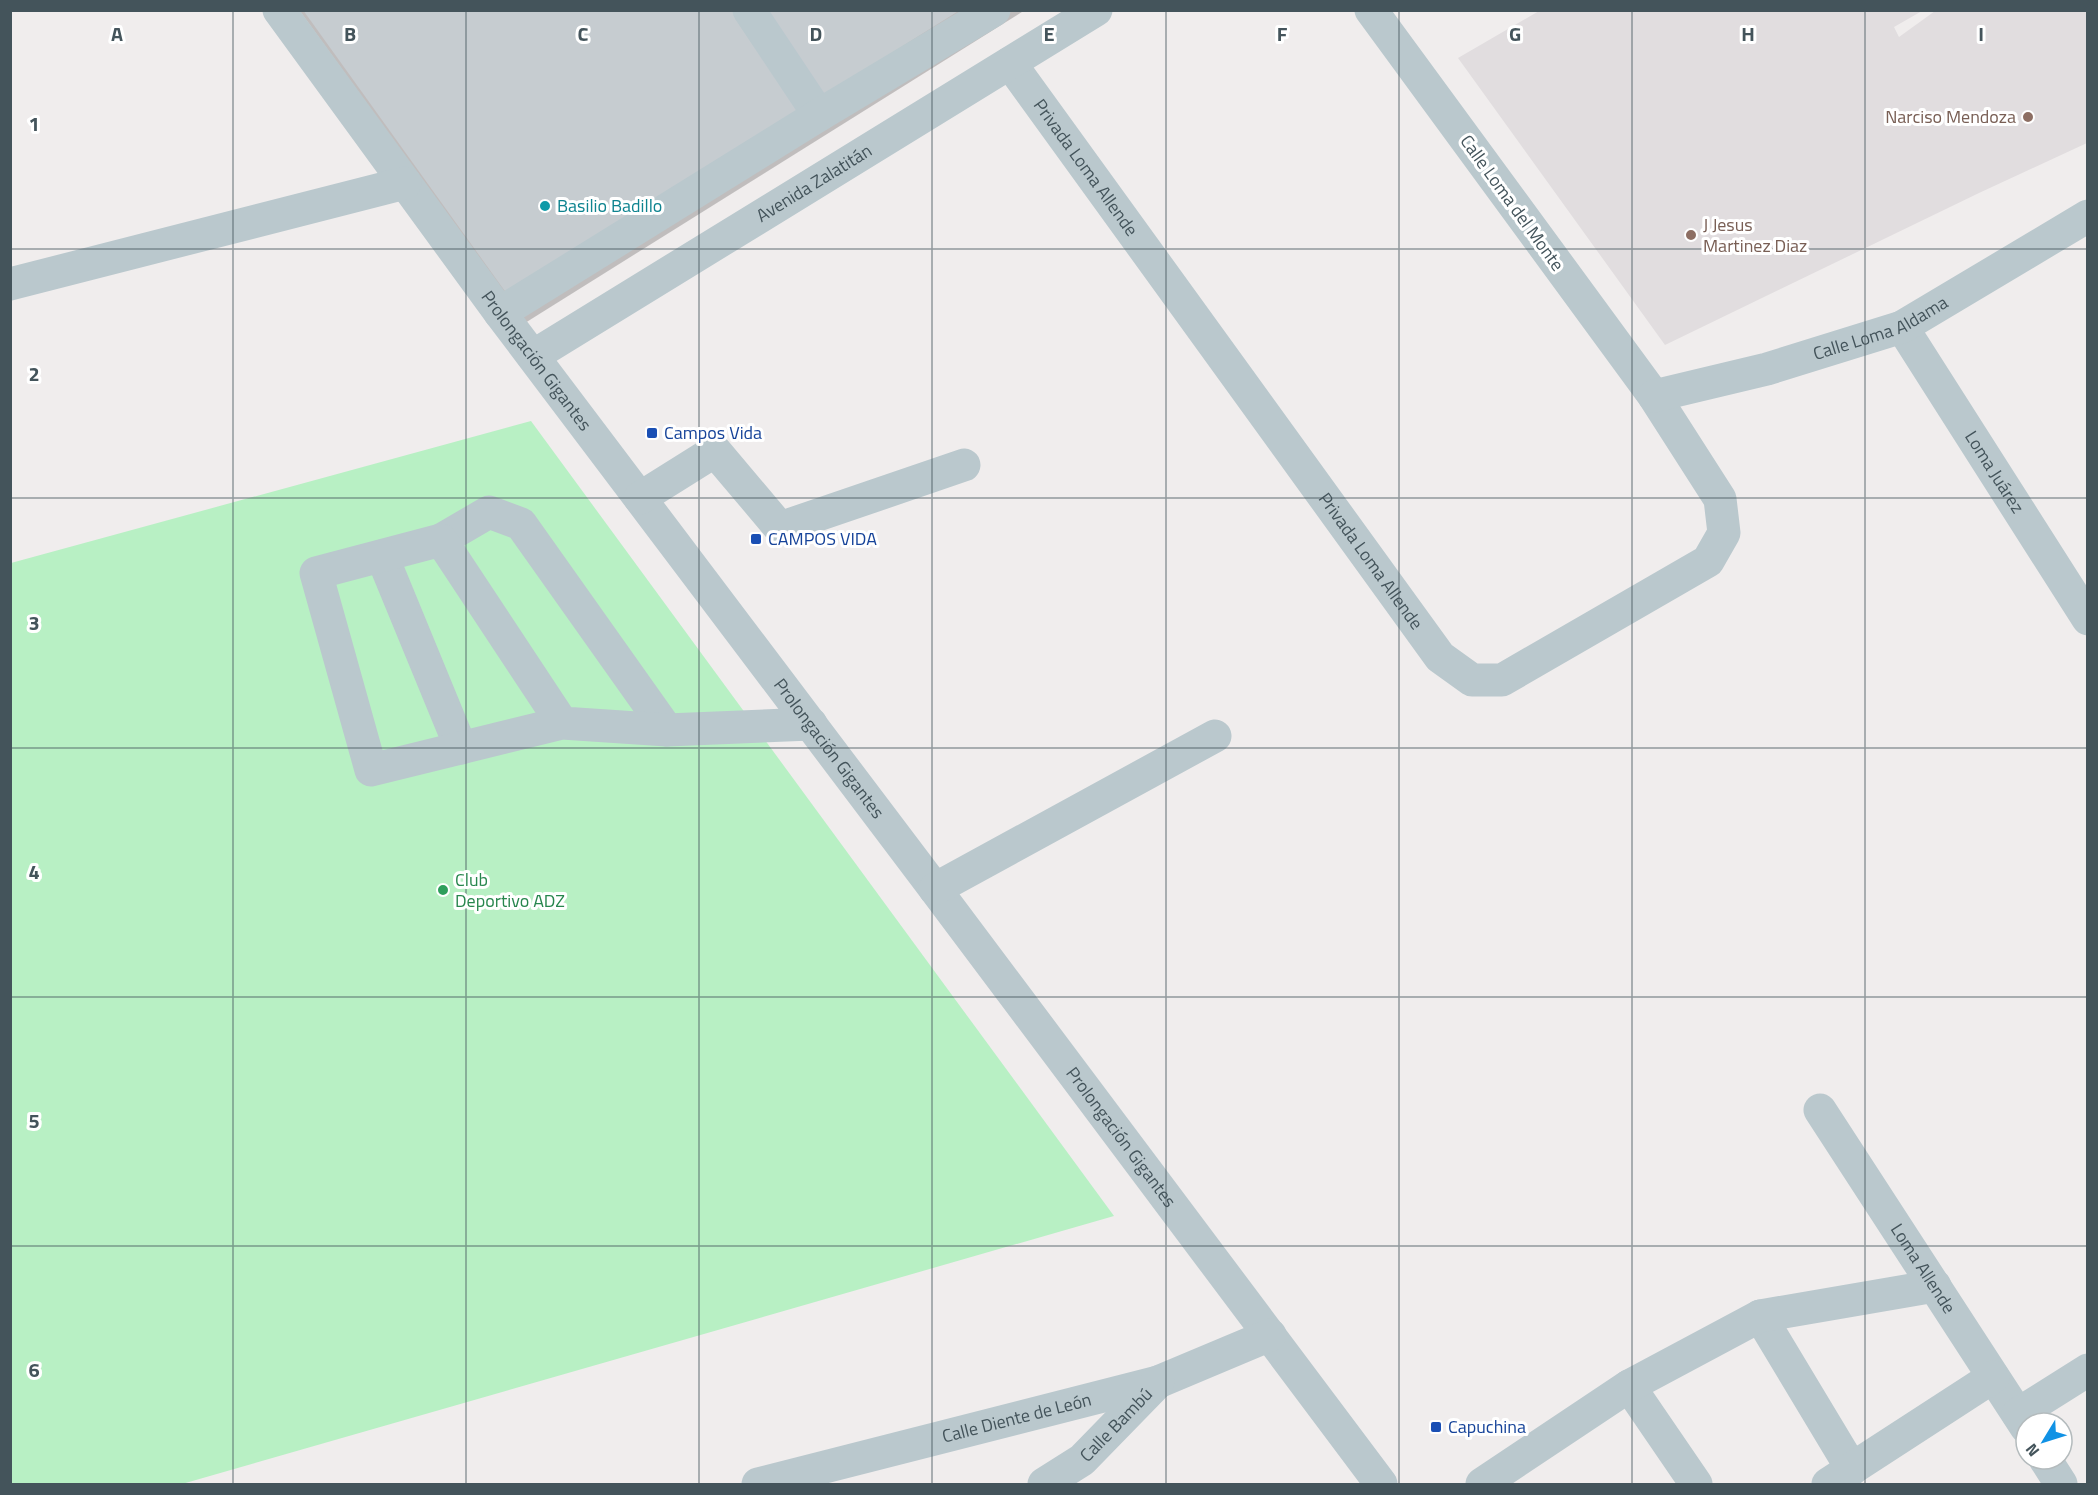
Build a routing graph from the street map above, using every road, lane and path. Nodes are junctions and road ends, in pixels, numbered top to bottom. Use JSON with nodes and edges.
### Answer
{"nodes":[{"id":1,"x":279,"y":10,"type":"edge"},
{"id":2,"x":749,"y":10,"type":"edge"},
{"id":3,"x":994,"y":10,"type":"edge"},
{"id":4,"x":1096,"y":10,"type":"edge"},
{"id":5,"x":1371,"y":10,"type":"edge"},
{"id":6,"x":1010,"y":63,"type":"junction"},
{"id":7,"x":819,"y":115,"type":"junction"},
{"id":8,"x":405,"y":183,"type":"junction"},
{"id":9,"x":2088,"y":216,"type":"edge"},
{"id":10,"x":10,"y":284,"type":"edge"},
{"id":11,"x":500,"y":313,"type":"junction"},
{"id":12,"x":1902,"y":327,"type":"junction"},
{"id":13,"x":532,"y":356,"type":"junction"},
{"id":14,"x":1654,"y":396,"type":"junction"},
{"id":15,"x":964,"y":465,"type":"dead end"},
{"id":16,"x":640,"y":498,"type":"junction"},
{"id":17,"x":441,"y":540,"type":"junction"},
{"id":18,"x":382,"y":556,"type":"junction"},
{"id":19,"x":2088,"y":619,"type":"edge"},
{"id":20,"x":562,"y":723,"type":"junction"},
{"id":21,"x":810,"y":724,"type":"junction"},
{"id":22,"x":667,"y":730,"type":"junction"},
{"id":23,"x":1215,"y":736,"type":"dead end"},
{"id":24,"x":461,"y":748,"type":"junction"},
{"id":25,"x":935,"y":889,"type":"junction"},
{"id":26,"x":1820,"y":1110,"type":"dead end"},
{"id":27,"x":1935,"y":1286,"type":"junction"},
{"id":28,"x":1760,"y":1316,"type":"junction"},
{"id":29,"x":1270,"y":1335,"type":"junction"},
{"id":30,"x":2088,"y":1370,"type":"edge"},
{"id":31,"x":1993,"y":1377,"type":"junction"},
{"id":32,"x":1158,"y":1382,"type":"junction"},
{"id":33,"x":1629,"y":1386,"type":"junction"},
{"id":34,"x":2015,"y":1411,"type":"edge"},
{"id":35,"x":2035,"y":1411,"type":"edge"},
{"id":36,"x":2052,"y":1471,"type":"edge"},
{"id":37,"x":1840,"y":1477,"type":"edge"},
{"id":38,"x":758,"y":1485,"type":"edge"},
{"id":39,"x":1044,"y":1485,"type":"edge"},
{"id":40,"x":1381,"y":1485,"type":"edge"},
{"id":41,"x":1482,"y":1485,"type":"edge"},
{"id":42,"x":1696,"y":1485,"type":"edge"},
{"id":43,"x":2061,"y":1485,"type":"edge"}],
"edges":[{"from":1,"to":8,"type":"street","name":"Prolongación Gigantes"},
{"from":2,"to":7,"type":"street"},
{"from":3,"to":7,"type":"street"},
{"from":4,"to":6,"type":"street","name":"Avenida Zalatitán"},
{"from":5,"to":14,"type":"street","name":"Calle Loma del Monte"},
{"from":6,"to":13,"type":"street","name":"Avenida Zalatitán"},
{"from":6,"to":14,"type":"street","name":"Privada Loma Allende"},
{"from":7,"to":11,"type":"street"},
{"from":8,"to":10,"type":"street"},
{"from":8,"to":11,"type":"street","name":"Prolongación Gigantes"},
{"from":9,"to":12,"type":"street","name":"Calle Loma Aldama"},
{"from":11,"to":13,"type":"street","name":"Prolongación Gigantes"},
{"from":12,"to":14,"type":"street","name":"Calle Loma Aldama"},
{"from":12,"to":19,"type":"street","name":"Loma Juárez"},
{"from":13,"to":16,"type":"street","name":"Prolongación Gigantes"},
{"from":15,"to":16,"type":"street"},
{"from":16,"to":21,"type":"street","name":"Prolongación Gigantes"},
{"from":17,"to":18,"type":"street"},
{"from":17,"to":20,"type":"street"},
{"from":17,"to":22,"type":"street"},
{"from":18,"to":24,"type":"street"},
{"from":18,"to":24,"type":"street"},
{"from":20,"to":22,"type":"street"},
{"from":20,"to":24,"type":"street"},
{"from":21,"to":22,"type":"street"},
{"from":21,"to":25,"type":"street","name":"Prolongación Gigantes"},
{"from":23,"to":25,"type":"street"},
{"from":25,"to":29,"type":"street","name":"Prolongación Gigantes"},
{"from":26,"to":27,"type":"street","name":"Loma Allende"},
{"from":27,"to":28,"type":"street"},
{"from":27,"to":31,"type":"street","name":"Loma Allende"},
{"from":28,"to":33,"type":"street"},
{"from":28,"to":37,"type":"street"},
{"from":29,"to":32,"type":"street","name":"Calle Diente de León"},
{"from":29,"to":40,"type":"street","name":"Prolongación Gigantes"},
{"from":30,"to":35,"type":"street"},
{"from":31,"to":34,"type":"street","name":"Loma Allende"},
{"from":31,"to":37,"type":"street"},
{"from":32,"to":38,"type":"street","name":"Calle Diente de León"},
{"from":32,"to":39,"type":"street","name":"Calle Bambú"},
{"from":33,"to":41,"type":"street"},
{"from":33,"to":42,"type":"street"},
{"from":36,"to":43,"type":"street"}]}
